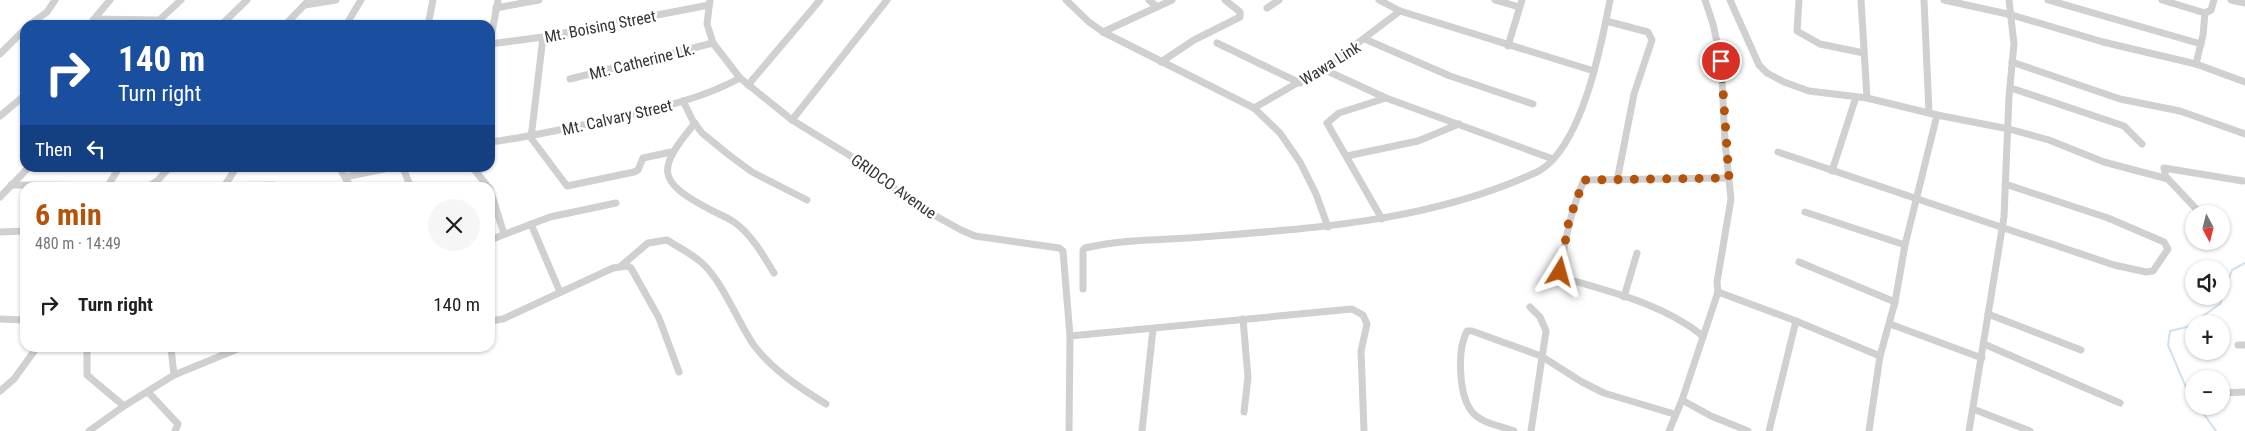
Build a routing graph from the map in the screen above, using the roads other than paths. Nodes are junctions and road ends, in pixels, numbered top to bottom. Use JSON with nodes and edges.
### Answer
{"nodes":[{"id":1,"x":55,"y":0,"type":"edge"},
{"id":2,"x":110,"y":0,"type":"edge"},
{"id":3,"x":181,"y":0,"type":"edge"},
{"id":4,"x":247,"y":0,"type":"edge"},
{"id":5,"x":336,"y":0,"type":"edge"},
{"id":6,"x":361,"y":0,"type":"edge"},
{"id":7,"x":433,"y":0,"type":"edge"},
{"id":8,"x":498,"y":0,"type":"edge"},
{"id":9,"x":538,"y":0,"type":"edge"},
{"id":10,"x":820,"y":0,"type":"edge"},
{"id":11,"x":887,"y":0,"type":"edge"},
{"id":12,"x":1066,"y":0,"type":"edge"},
{"id":13,"x":1149,"y":0,"type":"edge"},
{"id":14,"x":1172,"y":0,"type":"edge"},
{"id":15,"x":1225,"y":0,"type":"edge"},
{"id":16,"x":1280,"y":0,"type":"edge"},
{"id":17,"x":1380,"y":0,"type":"edge"},
{"id":18,"x":1495,"y":0,"type":"edge"},
{"id":19,"x":1522,"y":0,"type":"edge"},
{"id":20,"x":1610,"y":0,"type":"edge"},
{"id":21,"x":1705,"y":0,"type":"edge"},
{"id":22,"x":1730,"y":0,"type":"edge"},
{"id":23,"x":1799,"y":0,"type":"edge"},
{"id":24,"x":1861,"y":0,"type":"edge"},
{"id":25,"x":1924,"y":0,"type":"edge"},
{"id":26,"x":1944,"y":0,"type":"edge"},
{"id":27,"x":2009,"y":0,"type":"edge"},
{"id":28,"x":2048,"y":0,"type":"edge"},
{"id":29,"x":2162,"y":0,"type":"edge"},
{"id":30,"x":2214,"y":0,"type":"edge"},
{"id":31,"x":2231,"y":0,"type":"edge"},
{"id":32,"x":307,"y":2,"type":"edge"},
{"id":33,"x":709,"y":2,"type":"edge"},
{"id":34,"x":2174,"y":2,"type":"edge"},
{"id":35,"x":2073,"y":3,"type":"edge"},
{"id":36,"x":2245,"y":3,"type":"edge"},
{"id":37,"x":1157,"y":7,"type":"junction"},
{"id":38,"x":496,"y":8,"type":"junction"},
{"id":39,"x":1266,"y":8,"type":"dead end"},
{"id":40,"x":1519,"y":8,"type":"junction"},
{"id":41,"x":1400,"y":11,"type":"junction"},
{"id":42,"x":2205,"y":13,"type":"junction"},
{"id":43,"x":2012,"y":15,"type":"junction"},
{"id":44,"x":95,"y":19,"type":"joint"},
{"id":45,"x":37,"y":20,"type":"edge"},
{"id":46,"x":115,"y":20,"type":"edge"},
{"id":47,"x":158,"y":20,"type":"edge"},
{"id":48,"x":226,"y":20,"type":"edge"},
{"id":49,"x":290,"y":20,"type":"edge"},
{"id":50,"x":349,"y":20,"type":"edge"},
{"id":51,"x":429,"y":20,"type":"edge"},
{"id":52,"x":494,"y":20,"type":"edge"},
{"id":53,"x":1606,"y":21,"type":"junction"},
{"id":54,"x":1104,"y":32,"type":"junction"},
{"id":55,"x":20,"y":34,"type":"edge"},
{"id":56,"x":544,"y":37,"type":"junction"},
{"id":57,"x":1367,"y":40,"type":"junction"},
{"id":58,"x":495,"y":42,"type":"edge"},
{"id":59,"x":713,"y":43,"type":"junction"},
{"id":60,"x":1217,"y":44,"type":"dead end"},
{"id":61,"x":2201,"y":44,"type":"junction"},
{"id":62,"x":1508,"y":46,"type":"junction"},
{"id":63,"x":1864,"y":53,"type":"junction"},
{"id":64,"x":0,"y":54,"type":"edge"},
{"id":65,"x":1161,"y":62,"type":"junction"},
{"id":66,"x":2012,"y":62,"type":"junction"},
{"id":67,"x":2196,"y":64,"type":"junction"},
{"id":68,"x":1322,"y":69,"type":"junction"},
{"id":69,"x":1594,"y":71,"type":"junction"},
{"id":70,"x":740,"y":78,"type":"junction"},
{"id":71,"x":570,"y":79,"type":"dead end"},
{"id":72,"x":2245,"y":82,"type":"edge"},
{"id":73,"x":1300,"y":83,"type":"junction"},
{"id":74,"x":748,"y":85,"type":"junction"},
{"id":75,"x":2011,"y":88,"type":"junction"},
{"id":76,"x":1856,"y":97,"type":"junction"},
{"id":77,"x":1386,"y":98,"type":"junction"},
{"id":78,"x":1867,"y":98,"type":"junction"},
{"id":79,"x":20,"y":99,"type":"edge"},
{"id":80,"x":684,"y":102,"type":"junction"},
{"id":81,"x":1533,"y":104,"type":"dead end"},
{"id":82,"x":12,"y":106,"type":"junction"},
{"id":83,"x":1254,"y":108,"type":"junction"},
{"id":84,"x":0,"y":109,"type":"edge"},
{"id":85,"x":1933,"y":114,"type":"junction"},
{"id":86,"x":0,"y":116,"type":"edge"},
{"id":87,"x":792,"y":120,"type":"junction"},
{"id":88,"x":695,"y":124,"type":"junction"},
{"id":89,"x":1459,"y":124,"type":"junction"},
{"id":90,"x":2009,"y":129,"type":"junction"},
{"id":91,"x":2245,"y":134,"type":"edge"},
{"id":92,"x":531,"y":138,"type":"junction"},
{"id":93,"x":495,"y":142,"type":"edge"},
{"id":94,"x":2142,"y":144,"type":"dead end"},
{"id":95,"x":671,"y":152,"type":"junction"},
{"id":96,"x":1778,"y":152,"type":"dead end"},
{"id":97,"x":1347,"y":156,"type":"junction"},
{"id":98,"x":1553,"y":159,"type":"junction"},
{"id":99,"x":1832,"y":171,"type":"junction"},
{"id":100,"x":24,"y":172,"type":"edge"},
{"id":101,"x":165,"y":172,"type":"edge"},
{"id":102,"x":342,"y":172,"type":"edge"},
{"id":103,"x":369,"y":172,"type":"edge"},
{"id":104,"x":476,"y":172,"type":"edge"},
{"id":105,"x":345,"y":177,"type":"junction"},
{"id":106,"x":1729,"y":178,"type":"junction"},
{"id":107,"x":2166,"y":178,"type":"junction"},
{"id":108,"x":1617,"y":181,"type":"junction"},
{"id":109,"x":2243,"y":181,"type":"dead end"},
{"id":110,"x":155,"y":182,"type":"edge"},
{"id":111,"x":348,"y":182,"type":"edge"},
{"id":112,"x":485,"y":182,"type":"edge"},
{"id":113,"x":2006,"y":184,"type":"junction"},
{"id":114,"x":11,"y":185,"type":"junction"},
{"id":115,"x":20,"y":185,"type":"edge"},
{"id":116,"x":0,"y":197,"type":"edge"},
{"id":117,"x":807,"y":200,"type":"dead end"},
{"id":118,"x":1916,"y":200,"type":"junction"},
{"id":119,"x":616,"y":203,"type":"dead end"},
{"id":120,"x":495,"y":204,"type":"edge"},
{"id":121,"x":2192,"y":205,"type":"edge"},
{"id":122,"x":1805,"y":212,"type":"dead end"},
{"id":123,"x":1382,"y":219,"type":"junction"},
{"id":124,"x":531,"y":224,"type":"junction"},
{"id":125,"x":1328,"y":227,"type":"junction"},
{"id":126,"x":2002,"y":228,"type":"junction"},
{"id":127,"x":20,"y":231,"type":"edge"},
{"id":128,"x":0,"y":232,"type":"edge"},
{"id":129,"x":504,"y":234,"type":"junction"},
{"id":130,"x":495,"y":238,"type":"edge"},
{"id":131,"x":1905,"y":245,"type":"junction"},
{"id":132,"x":1637,"y":254,"type":"dead end"},
{"id":133,"x":1799,"y":262,"type":"dead end"},
{"id":134,"x":620,"y":266,"type":"junction"},
{"id":135,"x":774,"y":273,"type":"dead end"},
{"id":136,"x":1083,"y":289,"type":"dead end"},
{"id":137,"x":560,"y":292,"type":"junction"},
{"id":138,"x":1718,"y":292,"type":"junction"},
{"id":139,"x":1624,"y":297,"type":"junction"},
{"id":140,"x":1896,"y":302,"type":"junction"},
{"id":141,"x":1530,"y":307,"type":"dead end"},
{"id":142,"x":1988,"y":314,"type":"junction"},
{"id":143,"x":0,"y":319,"type":"edge"},
{"id":144,"x":1243,"y":319,"type":"junction"},
{"id":145,"x":20,"y":320,"type":"edge"},
{"id":146,"x":495,"y":320,"type":"edge"},
{"id":147,"x":1796,"y":321,"type":"junction"},
{"id":148,"x":1890,"y":324,"type":"junction"},
{"id":149,"x":1153,"y":329,"type":"junction"},
{"id":150,"x":1070,"y":336,"type":"junction"},
{"id":151,"x":1703,"y":336,"type":"junction"},
{"id":152,"x":1984,"y":344,"type":"junction"},
{"id":153,"x":2080,"y":350,"type":"dead end"},
{"id":154,"x":34,"y":352,"type":"edge"},
{"id":155,"x":86,"y":352,"type":"edge"},
{"id":156,"x":171,"y":352,"type":"edge"},
{"id":157,"x":230,"y":352,"type":"edge"},
{"id":158,"x":1541,"y":356,"type":"junction"},
{"id":159,"x":1880,"y":356,"type":"junction"},
{"id":160,"x":1982,"y":358,"type":"junction"},
{"id":161,"x":679,"y":372,"type":"dead end"},
{"id":162,"x":174,"y":375,"type":"junction"},
{"id":163,"x":0,"y":391,"type":"edge"},
{"id":164,"x":148,"y":392,"type":"junction"},
{"id":165,"x":2245,"y":392,"type":"edge"},
{"id":166,"x":2230,"y":393,"type":"edge"},
{"id":167,"x":1682,"y":400,"type":"junction"},
{"id":168,"x":826,"y":404,"type":"dead end"},
{"id":169,"x":2120,"y":404,"type":"dead end"},
{"id":170,"x":124,"y":406,"type":"junction"},
{"id":171,"x":1973,"y":409,"type":"junction"},
{"id":172,"x":1244,"y":412,"type":"dead end"},
{"id":173,"x":1674,"y":414,"type":"junction"},
{"id":174,"x":89,"y":431,"type":"edge"},
{"id":175,"x":175,"y":431,"type":"edge"},
{"id":176,"x":1069,"y":431,"type":"edge"},
{"id":177,"x":1142,"y":431,"type":"edge"},
{"id":178,"x":1364,"y":431,"type":"edge"},
{"id":179,"x":1514,"y":431,"type":"edge"},
{"id":180,"x":1531,"y":431,"type":"edge"},
{"id":181,"x":1669,"y":431,"type":"edge"},
{"id":182,"x":1748,"y":431,"type":"edge"},
{"id":183,"x":1768,"y":431,"type":"edge"},
{"id":184,"x":1868,"y":431,"type":"edge"},
{"id":185,"x":1969,"y":431,"type":"edge"},
{"id":186,"x":2030,"y":431,"type":"edge"}],
"edges":[{"from":1,"to":45,"type":"street"},
{"from":2,"to":44,"type":"street"},
{"from":3,"to":47,"type":"street"},
{"from":4,"to":48,"type":"street"},
{"from":5,"to":32,"type":"street"},
{"from":6,"to":50,"type":"street"},
{"from":7,"to":51,"type":"street"},
{"from":8,"to":38,"type":"street"},
{"from":9,"to":38,"type":"street"},
{"from":10,"to":74,"type":"street"},
{"from":11,"to":87,"type":"street"},
{"from":12,"to":54,"type":"street"},
{"from":13,"to":37,"type":"street"},
{"from":14,"to":37,"type":"street"},
{"from":15,"to":65,"type":"street"},
{"from":16,"to":39,"type":"street"},
{"from":17,"to":41,"type":"street"},
{"from":18,"to":40,"type":"street"},
{"from":19,"to":40,"type":"street"},
{"from":20,"to":53,"type":"street"},
{"from":21,"to":106,"type":"street"},
{"from":22,"to":76,"type":"street"},
{"from":23,"to":63,"type":"street"},
{"from":24,"to":63,"type":"street"},
{"from":25,"to":85,"type":"street"},
{"from":26,"to":43,"type":"street"},
{"from":27,"to":43,"type":"street"},
{"from":28,"to":35,"type":"street"},
{"from":29,"to":34,"type":"street"},
{"from":30,"to":42,"type":"street"},
{"from":31,"to":36,"type":"street"},
{"from":32,"to":49,"type":"street"},
{"from":33,"to":56,"type":"street","name":"Mt. Boising Street"},
{"from":33,"to":59,"type":"street","name":"GRIDCO Avenue"},
{"from":34,"to":42,"type":"street"},
{"from":35,"to":61,"type":"street"},
{"from":37,"to":54,"type":"street"},
{"from":38,"to":52,"type":"street"},
{"from":40,"to":62,"type":"street"},
{"from":41,"to":57,"type":"street","name":"Wawa Link"},
{"from":41,"to":62,"type":"street"},
{"from":42,"to":61,"type":"street"},
{"from":43,"to":66,"type":"street"},
{"from":43,"to":67,"type":"street"},
{"from":44,"to":46,"type":"street"},
{"from":53,"to":69,"type":"street"},
{"from":53,"to":108,"type":"street"},
{"from":54,"to":65,"type":"street"},
{"from":55,"to":64,"type":"street"},
{"from":56,"to":58,"type":"street","name":"Mt. Boising Street"},
{"from":56,"to":92,"type":"street"},
{"from":57,"to":68,"type":"street","name":"Wawa Link"},
{"from":57,"to":81,"type":"street"},
{"from":59,"to":70,"type":"street","name":"GRIDCO Avenue"},
{"from":59,"to":71,"type":"street","name":"Mt. Catherine Lk."},
{"from":60,"to":73,"type":"street"},
{"from":61,"to":67,"type":"street"},
{"from":62,"to":69,"type":"street"},
{"from":63,"to":78,"type":"street"},
{"from":65,"to":83,"type":"street"},
{"from":66,"to":75,"type":"street"},
{"from":66,"to":91,"type":"street"},
{"from":67,"to":72,"type":"street"},
{"from":68,"to":73,"type":"street","name":"Wawa Link"},
{"from":68,"to":77,"type":"street"},
{"from":69,"to":98,"type":"street"},
{"from":70,"to":74,"type":"street","name":"GRIDCO Avenue"},
{"from":70,"to":80,"type":"street","name":"Mt. Calvary Street"},
{"from":73,"to":83,"type":"street","name":"Wawa Link"},
{"from":74,"to":87,"type":"street","name":"GRIDCO Avenue"},
{"from":75,"to":90,"type":"street"},
{"from":75,"to":94,"type":"street"},
{"from":76,"to":78,"type":"street"},
{"from":76,"to":99,"type":"street"},
{"from":77,"to":89,"type":"street"},
{"from":77,"to":97,"type":"street"},
{"from":78,"to":85,"type":"street"},
{"from":79,"to":82,"type":"street"},
{"from":80,"to":88,"type":"street"},
{"from":80,"to":92,"type":"street","name":"Mt. Calvary Street"},
{"from":82,"to":84,"type":"street"},
{"from":82,"to":86,"type":"street"},
{"from":83,"to":125,"type":"street"},
{"from":85,"to":90,"type":"street"},
{"from":85,"to":118,"type":"street"},
{"from":87,"to":150,"type":"street","name":"GRIDCO Avenue"},
{"from":88,"to":95,"type":"street"},
{"from":88,"to":117,"type":"street"},
{"from":89,"to":97,"type":"street"},
{"from":89,"to":98,"type":"street"},
{"from":90,"to":107,"type":"street"},
{"from":90,"to":113,"type":"street"},
{"from":92,"to":93,"type":"street","name":"Mt. Calvary Street"},
{"from":92,"to":95,"type":"street"},
{"from":95,"to":135,"type":"street"},
{"from":96,"to":99,"type":"street"},
{"from":97,"to":123,"type":"street"},
{"from":98,"to":123,"type":"street"},
{"from":99,"to":118,"type":"street"},
{"from":100,"to":114,"type":"street"},
{"from":101,"to":110,"type":"street"},
{"from":102,"to":105,"type":"street"},
{"from":103,"to":105,"type":"street"},
{"from":104,"to":112,"type":"street"},
{"from":105,"to":111,"type":"street"},
{"from":106,"to":108,"type":"street"},
{"from":106,"to":138,"type":"street"},
{"from":107,"to":109,"type":"street"},
{"from":107,"to":121,"type":"street"},
{"from":108,"to":139,"type":"street"},
{"from":113,"to":126,"type":"street"},
{"from":113,"to":126,"type":"street"},
{"from":114,"to":115,"type":"street"},
{"from":114,"to":116,"type":"street"},
{"from":118,"to":126,"type":"street"},
{"from":118,"to":131,"type":"street"},
{"from":119,"to":124,"type":"street"},
{"from":120,"to":129,"type":"street"},
{"from":122,"to":131,"type":"street"},
{"from":123,"to":125,"type":"street"},
{"from":124,"to":129,"type":"street"},
{"from":124,"to":137,"type":"street"},
{"from":125,"to":136,"type":"street"},
{"from":126,"to":142,"type":"street"},
{"from":127,"to":128,"type":"street"},
{"from":129,"to":130,"type":"street"},
{"from":131,"to":140,"type":"street"},
{"from":132,"to":139,"type":"street"},
{"from":133,"to":140,"type":"street"},
{"from":134,"to":137,"type":"street"},
{"from":134,"to":161,"type":"street"},
{"from":134,"to":168,"type":"street"},
{"from":137,"to":146,"type":"street"},
{"from":138,"to":147,"type":"street"},
{"from":138,"to":151,"type":"street"},
{"from":139,"to":151,"type":"street"},
{"from":140,"to":148,"type":"street"},
{"from":141,"to":158,"type":"street"},
{"from":142,"to":152,"type":"street"},
{"from":142,"to":153,"type":"street"},
{"from":143,"to":145,"type":"street"},
{"from":144,"to":149,"type":"street"},
{"from":144,"to":172,"type":"street"},
{"from":144,"to":178,"type":"street"},
{"from":147,"to":159,"type":"street"},
{"from":147,"to":183,"type":"street"},
{"from":148,"to":159,"type":"street"},
{"from":148,"to":160,"type":"street"},
{"from":149,"to":150,"type":"street"},
{"from":149,"to":177,"type":"street"},
{"from":150,"to":176,"type":"street","name":"GRIDCO Avenue"},
{"from":151,"to":167,"type":"street"},
{"from":152,"to":160,"type":"street"},
{"from":152,"to":169,"type":"street"},
{"from":154,"to":163,"type":"street"},
{"from":155,"to":170,"type":"street"},
{"from":156,"to":162,"type":"street"},
{"from":157,"to":162,"type":"street"},
{"from":158,"to":173,"type":"street"},
{"from":158,"to":179,"type":"street"},
{"from":158,"to":180,"type":"street"},
{"from":159,"to":184,"type":"street"},
{"from":160,"to":171,"type":"street"},
{"from":162,"to":164,"type":"street"},
{"from":164,"to":170,"type":"street"},
{"from":164,"to":175,"type":"street"},
{"from":165,"to":166,"type":"street"},
{"from":167,"to":173,"type":"street"},
{"from":167,"to":182,"type":"street"},
{"from":170,"to":174,"type":"street"},
{"from":171,"to":185,"type":"street"},
{"from":171,"to":186,"type":"street"},
{"from":173,"to":181,"type":"street"}]}
